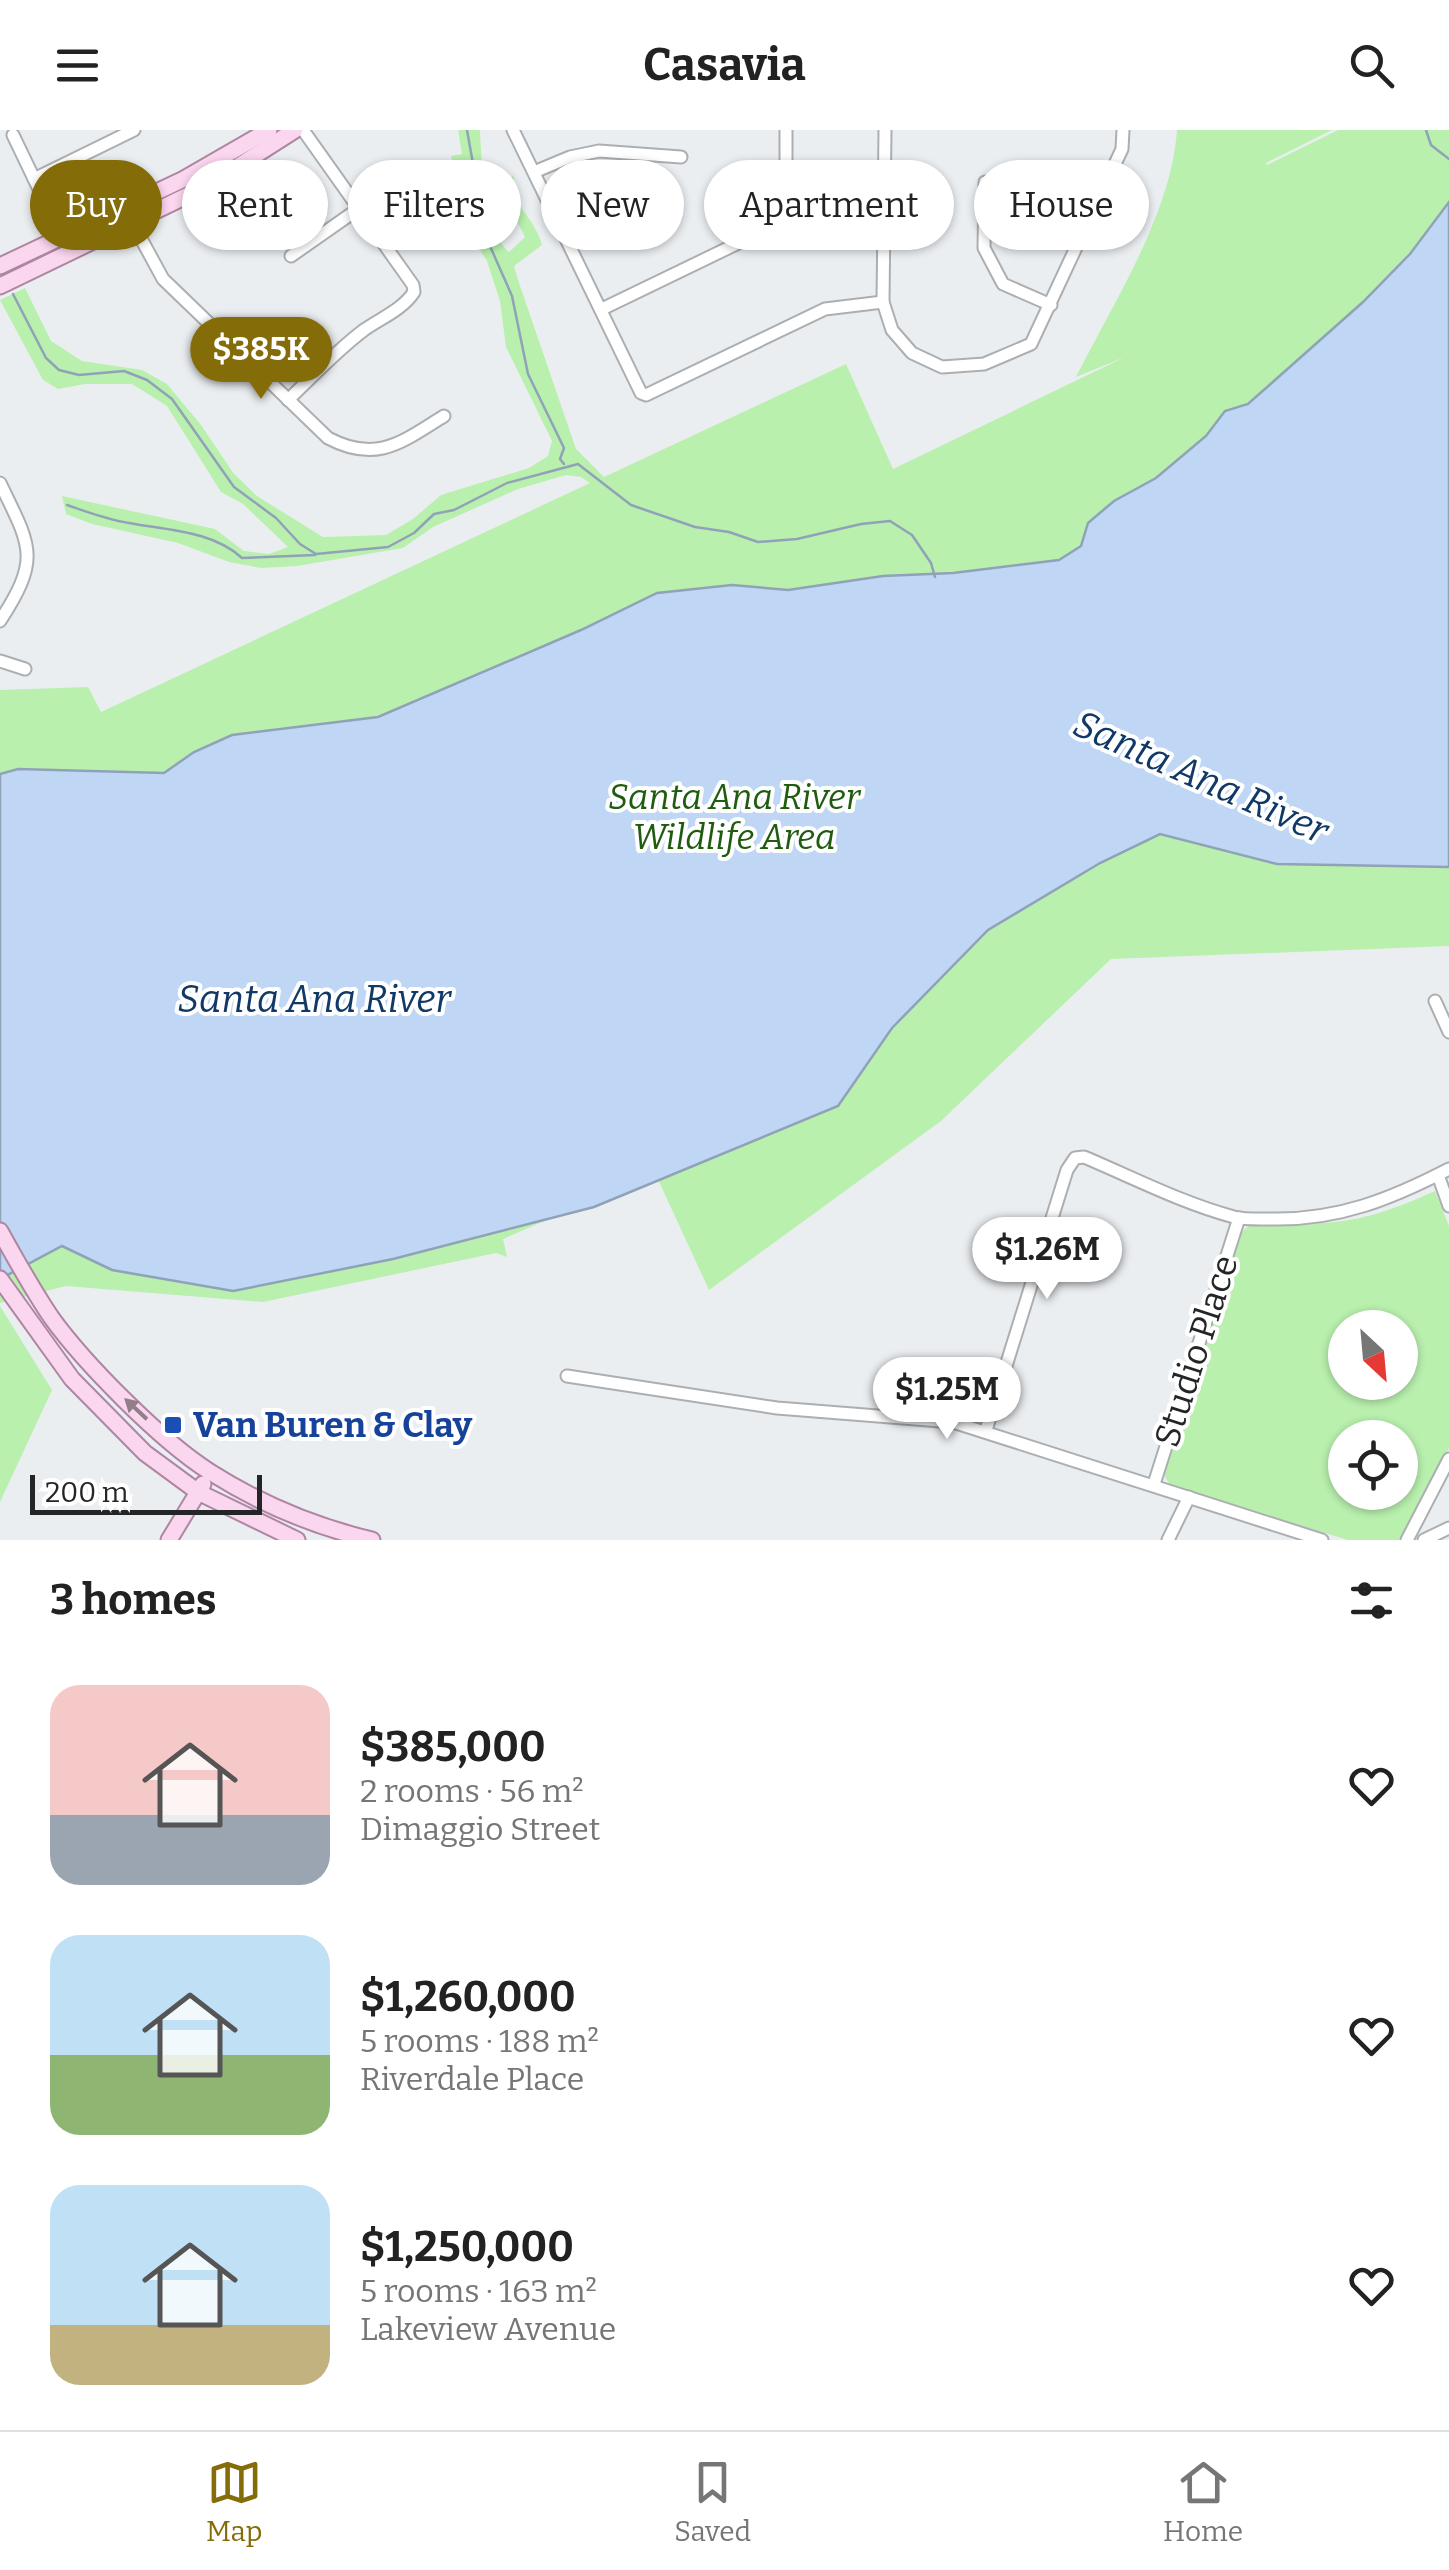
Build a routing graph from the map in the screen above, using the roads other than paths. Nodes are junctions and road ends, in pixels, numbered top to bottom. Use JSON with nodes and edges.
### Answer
{"nodes":[{"id":1,"x":269,"y":130,"type":"edge"},
{"id":2,"x":299,"y":130,"type":"edge"},
{"id":3,"x":513,"y":130,"type":"edge"},
{"id":4,"x":786,"y":130,"type":"edge"},
{"id":5,"x":885,"y":130,"type":"edge"},
{"id":6,"x":1123,"y":130,"type":"edge"},
{"id":7,"x":132,"y":131,"type":"edge"},
{"id":8,"x":13,"y":134,"type":"dead end"},
{"id":9,"x":681,"y":158,"type":"dead end"},
{"id":10,"x":73,"y":160,"type":"edge"},
{"id":11,"x":30,"y":170,"type":"edge"},
{"id":12,"x":534,"y":172,"type":"junction"},
{"id":13,"x":162,"y":189,"type":"edge"},
{"id":14,"x":348,"y":195,"type":"edge"},
{"id":15,"x":162,"y":208,"type":"edge"},
{"id":16,"x":348,"y":215,"type":"edge"},
{"id":17,"x":34,"y":250,"type":"edge"},
{"id":18,"x":74,"y":250,"type":"edge"},
{"id":19,"x":148,"y":250,"type":"edge"},
{"id":20,"x":388,"y":250,"type":"edge"},
{"id":21,"x":985,"y":250,"type":"edge"},
{"id":22,"x":292,"y":256,"type":"dead end"},
{"id":23,"x":0,"y":266,"type":"edge"},
{"id":24,"x":0,"y":286,"type":"edge"},
{"id":25,"x":883,"y":302,"type":"junction"},
{"id":26,"x":1051,"y":305,"type":"junction"},
{"id":27,"x":602,"y":309,"type":"junction"},
{"id":28,"x":288,"y":400,"type":"junction"},
{"id":29,"x":444,"y":416,"type":"dead end"},
{"id":30,"x":0,"y":483,"type":"edge"},
{"id":31,"x":0,"y":621,"type":"edge"},
{"id":32,"x":0,"y":661,"type":"edge"},
{"id":33,"x":25,"y":668,"type":"dead end"},
{"id":34,"x":1434,"y":1002,"type":"dead end"},
{"id":35,"x":1449,"y":1032,"type":"edge"},
{"id":36,"x":1443,"y":1172,"type":"edge"},
{"id":37,"x":1449,"y":1206,"type":"edge"},
{"id":38,"x":1239,"y":1218,"type":"junction"},
{"id":39,"x":0,"y":1231,"type":"edge"},
{"id":40,"x":1,"y":1282,"type":"edge"},
{"id":41,"x":567,"y":1376,"type":"dead end"},
{"id":42,"x":986,"y":1430,"type":"junction"},
{"id":43,"x":1449,"y":1459,"type":"edge"},
{"id":44,"x":210,"y":1472,"type":"junction"},
{"id":45,"x":1154,"y":1484,"type":"junction"},
{"id":46,"x":198,"y":1492,"type":"junction"},
{"id":47,"x":1188,"y":1497,"type":"junction"},
{"id":48,"x":1449,"y":1528,"type":"edge"},
{"id":49,"x":169,"y":1540,"type":"edge"},
{"id":50,"x":297,"y":1540,"type":"edge"},
{"id":51,"x":372,"y":1540,"type":"edge"},
{"id":52,"x":1168,"y":1540,"type":"edge"},
{"id":53,"x":1322,"y":1540,"type":"edge"},
{"id":54,"x":1407,"y":1540,"type":"edge"},
{"id":55,"x":1424,"y":1540,"type":"edge"}],
"edges":[{"from":1,"to":13,"type":"main road"},
{"from":2,"to":14,"type":"street"},
{"from":2,"to":15,"type":"main road"},
{"from":3,"to":12,"type":"street"},
{"from":4,"to":27,"type":"street"},
{"from":5,"to":25,"type":"street"},
{"from":6,"to":26,"type":"street"},
{"from":7,"to":10,"type":"street"},
{"from":8,"to":11,"type":"street"},
{"from":9,"to":12,"type":"street"},
{"from":12,"to":27,"type":"street"},
{"from":16,"to":22,"type":"street"},
{"from":17,"to":23,"type":"main road"},
{"from":18,"to":24,"type":"main road"},
{"from":19,"to":28,"type":"street"},
{"from":20,"to":28,"type":"street"},
{"from":21,"to":26,"type":"street"},
{"from":25,"to":26,"type":"street"},
{"from":25,"to":27,"type":"street"},
{"from":28,"to":29,"type":"street"},
{"from":30,"to":31,"type":"street"},
{"from":32,"to":33,"type":"street"},
{"from":34,"to":35,"type":"street"},
{"from":36,"to":37,"type":"street"},
{"from":36,"to":38,"type":"street"},
{"from":38,"to":42,"type":"street"},
{"from":38,"to":45,"type":"street","name":"Studio Place"},
{"from":44,"to":39,"type":"main road","one_way":true},
{"from":40,"to":46,"type":"main road"},
{"from":41,"to":42,"type":"street"},
{"from":42,"to":45,"type":"street"},
{"from":43,"to":54,"type":"street"},
{"from":44,"to":46,"type":"main road"},
{"from":44,"to":51,"type":"main road"},
{"from":45,"to":47,"type":"street"},
{"from":46,"to":49,"type":"main road"},
{"from":46,"to":50,"type":"main road"},
{"from":47,"to":52,"type":"street","name":"Studio Place"},
{"from":47,"to":53,"type":"street"},
{"from":48,"to":55,"type":"street"}]}
